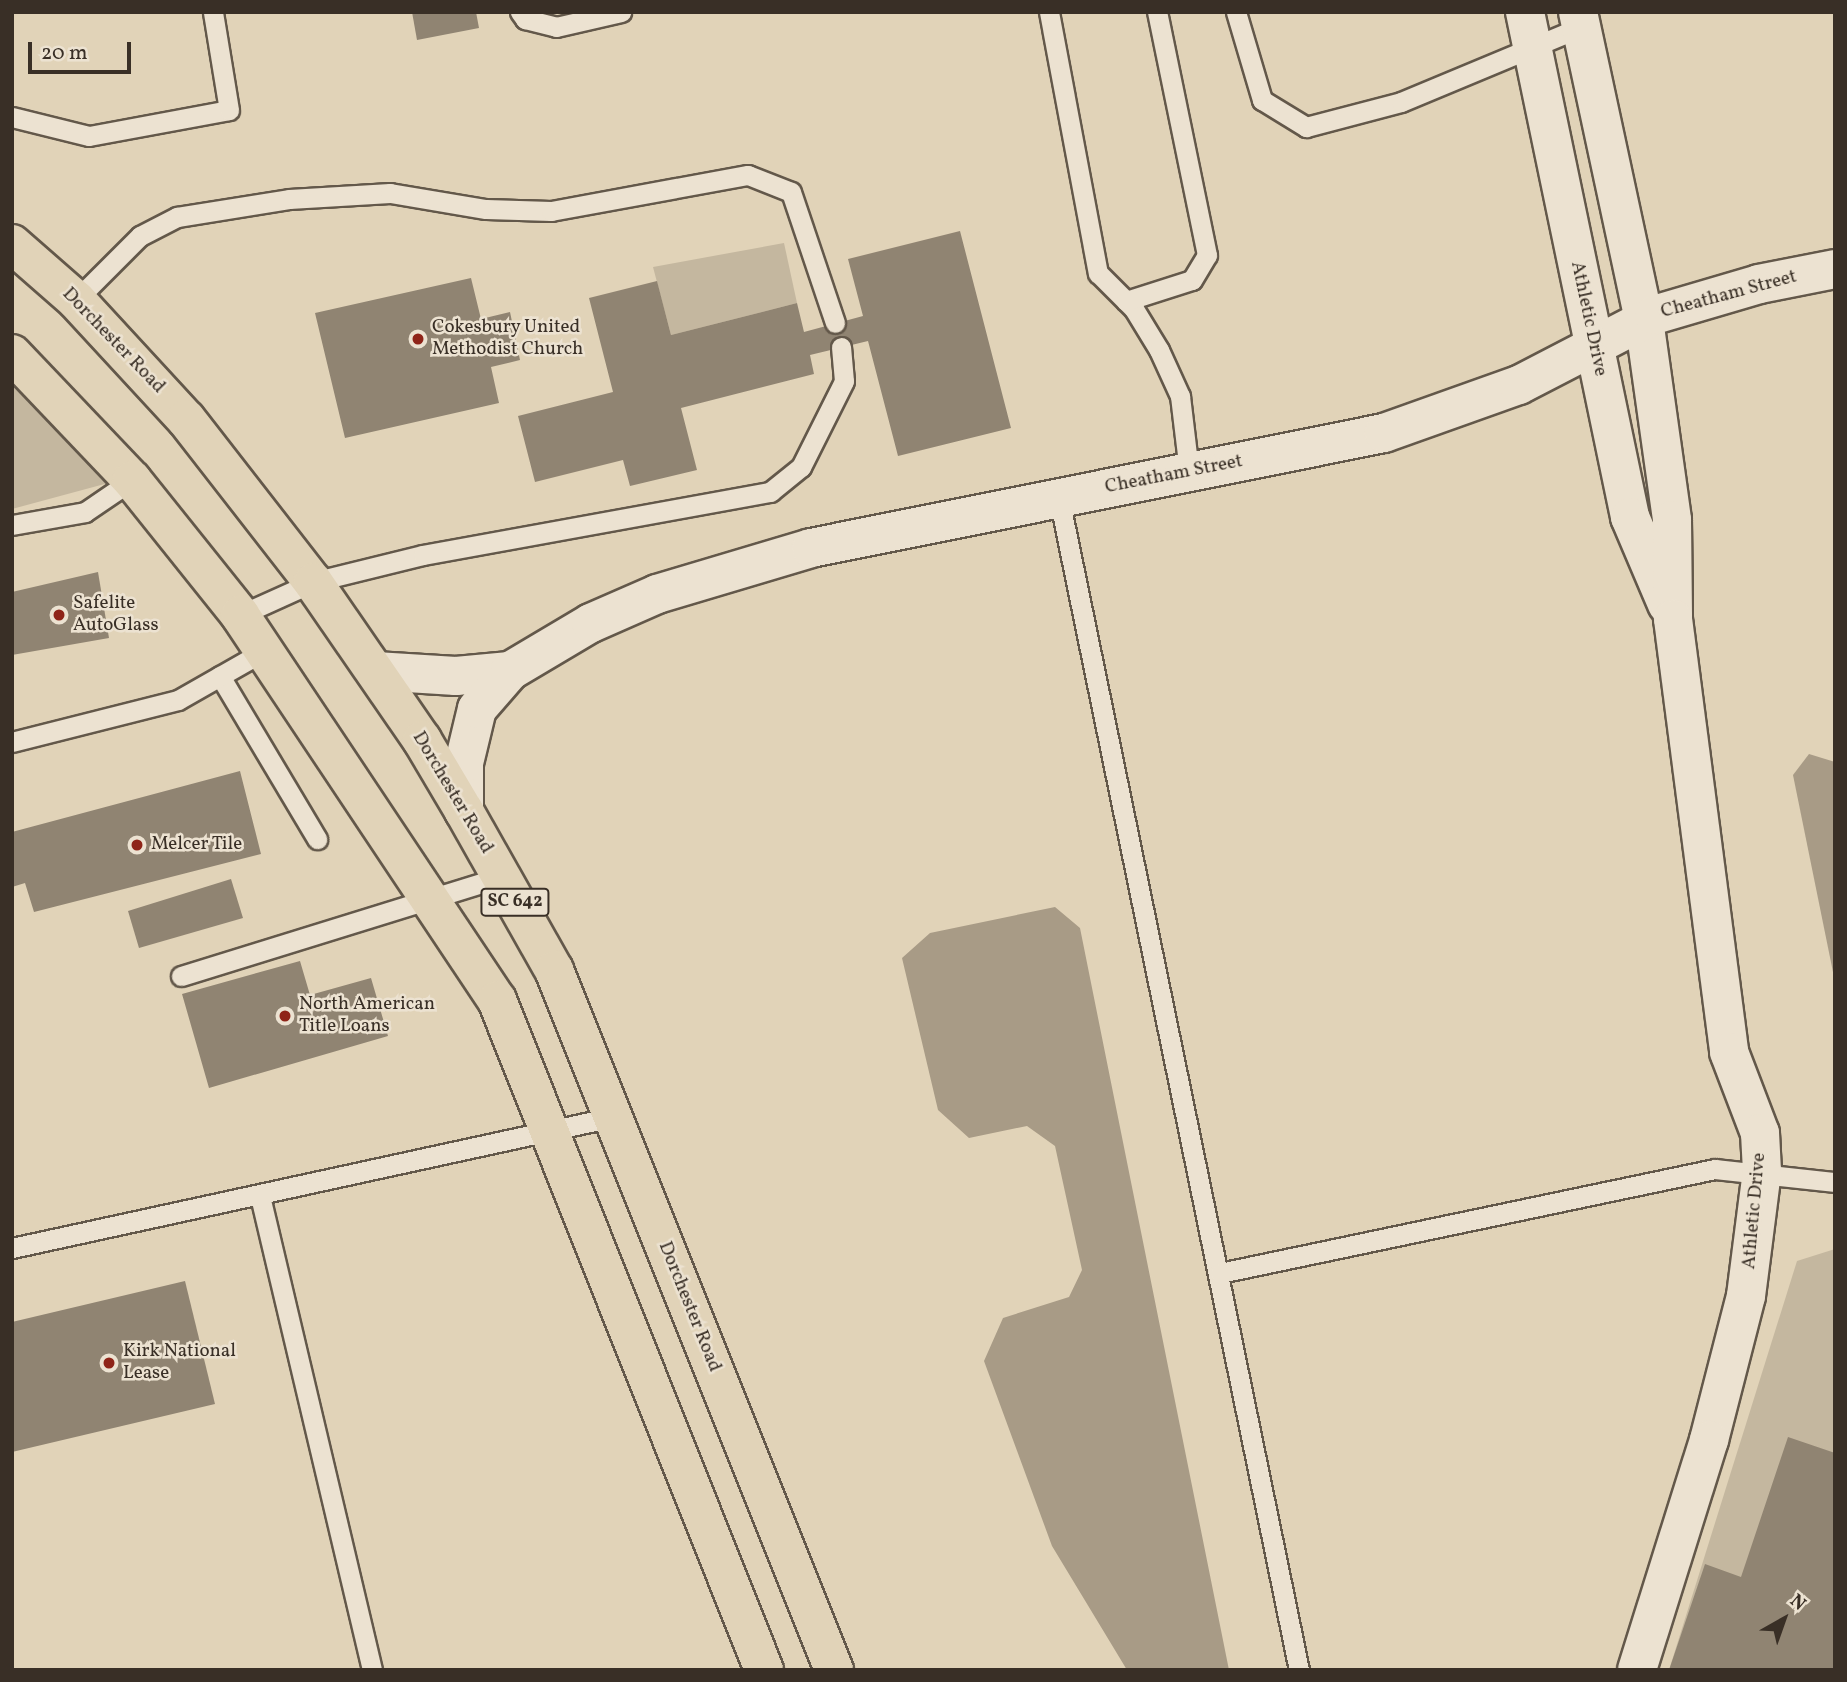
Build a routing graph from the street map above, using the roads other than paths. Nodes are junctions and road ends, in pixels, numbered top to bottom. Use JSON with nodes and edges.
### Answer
{"nodes":[{"id":1,"x":213,"y":12,"type":"edge"},
{"id":2,"x":520,"y":12,"type":"edge"},
{"id":3,"x":621,"y":12,"type":"edge"},
{"id":4,"x":1049,"y":12,"type":"edge"},
{"id":5,"x":1157,"y":12,"type":"edge"},
{"id":6,"x":1237,"y":12,"type":"edge"},
{"id":7,"x":1579,"y":19,"type":"edge"},
{"id":8,"x":1528,"y":28,"type":"edge"},
{"id":9,"x":12,"y":117,"type":"edge"},
{"id":10,"x":12,"y":244,"type":"edge"},
{"id":11,"x":1835,"y":269,"type":"edge"},
{"id":12,"x":76,"y":300,"type":"junction"},
{"id":13,"x":1126,"y":301,"type":"junction"},
{"id":14,"x":1644,"y":320,"type":"junction"},
{"id":15,"x":835,"y":323,"type":"dead end"},
{"id":16,"x":1594,"y":346,"type":"junction"},
{"id":17,"x":841,"y":347,"type":"dead end"},
{"id":18,"x":12,"y":354,"type":"edge"},
{"id":19,"x":1189,"y":472,"type":"junction"},
{"id":20,"x":132,"y":480,"type":"junction"},
{"id":21,"x":1059,"y":498,"type":"junction"},
{"id":22,"x":12,"y":525,"type":"edge"},
{"id":23,"x":313,"y":582,"type":"junction"},
{"id":24,"x":240,"y":615,"type":"junction"},
{"id":25,"x":1673,"y":619,"type":"junction"},
{"id":26,"x":264,"y":650,"type":"junction"},
{"id":27,"x":375,"y":671,"type":"junction"},
{"id":28,"x":510,"y":671,"type":"junction"},
{"id":29,"x":220,"y":676,"type":"junction"},
{"id":30,"x":12,"y":742,"type":"edge"},
{"id":31,"x":464,"y":811,"type":"junction"},
{"id":32,"x":317,"y":839,"type":"dead end"},
{"id":33,"x":501,"y":877,"type":"junction"},
{"id":34,"x":428,"y":903,"type":"junction"},
{"id":35,"x":181,"y":976,"type":"dead end"},
{"id":36,"x":613,"y":1117,"type":"junction"},
{"id":37,"x":551,"y":1135,"type":"junction"},
{"id":38,"x":1762,"y":1171,"type":"junction"},
{"id":39,"x":1835,"y":1182,"type":"edge"},
{"id":40,"x":260,"y":1196,"type":"junction"},
{"id":41,"x":12,"y":1248,"type":"edge"},
{"id":42,"x":1220,"y":1273,"type":"junction"},
{"id":43,"x":372,"y":1670,"type":"edge"},
{"id":44,"x":764,"y":1670,"type":"edge"},
{"id":45,"x":834,"y":1670,"type":"edge"},
{"id":46,"x":1299,"y":1670,"type":"edge"},
{"id":47,"x":1637,"y":1670,"type":"edge"}],
"edges":[{"from":1,"to":9,"type":"lane"},
{"from":2,"to":3,"type":"lane"},
{"from":4,"to":13,"type":"lane"},
{"from":5,"to":13,"type":"lane"},
{"from":6,"to":8,"type":"lane"},
{"from":7,"to":8,"type":"lane"},
{"from":7,"to":14,"type":"street","name":"Athletic Drive"},
{"from":8,"to":16,"type":"street","name":"Athletic Drive"},
{"from":10,"to":12,"type":"main road","name":"Dorchester Road","number":"SC 642"},
{"from":11,"to":14,"type":"street","name":"Cheatham Street"},
{"from":12,"to":15,"type":"lane"},
{"from":12,"to":23,"type":"main road","name":"Dorchester Road","number":"SC 642"},
{"from":13,"to":19,"type":"lane"},
{"from":14,"to":16,"type":"street","name":"Cheatham Street"},
{"from":14,"to":25,"type":"street","name":"Athletic Drive"},
{"from":16,"to":19,"type":"street","name":"Cheatham Street"},
{"from":16,"to":25,"type":"street","name":"Athletic Drive"},
{"from":17,"to":23,"type":"lane"},
{"from":18,"to":20,"type":"main road"},
{"from":19,"to":21,"type":"street","name":"Cheatham Street"},
{"from":20,"to":22,"type":"lane"},
{"from":20,"to":24,"type":"main road"},
{"from":21,"to":28,"type":"street","name":"Cheatham Street"},
{"from":21,"to":42,"type":"lane"},
{"from":23,"to":24,"type":"lane"},
{"from":23,"to":27,"type":"main road","name":"Dorchester Road","number":"SC 642"},
{"from":24,"to":26,"type":"main road"},
{"from":25,"to":38,"type":"street","name":"Athletic Drive"},
{"from":26,"to":29,"type":"lane"},
{"from":26,"to":34,"type":"main road"},
{"from":27,"to":28,"type":"street","name":"Cheatham Street"},
{"from":27,"to":31,"type":"main road","name":"Dorchester Road","number":"SC 642"},
{"from":28,"to":31,"type":"street","name":"Cheatham Street"},
{"from":29,"to":30,"type":"lane"},
{"from":29,"to":32,"type":"lane"},
{"from":31,"to":33,"type":"main road","name":"Dorchester Road","number":"SC 642"},
{"from":33,"to":34,"type":"lane"},
{"from":33,"to":36,"type":"main road","name":"Dorchester Road","number":"SC 642"},
{"from":34,"to":35,"type":"lane"},
{"from":34,"to":37,"type":"main road"},
{"from":36,"to":37,"type":"lane"},
{"from":36,"to":45,"type":"main road","name":"Dorchester Road","number":"SC 642"},
{"from":37,"to":40,"type":"lane"},
{"from":37,"to":44,"type":"main road"},
{"from":38,"to":39,"type":"lane"},
{"from":38,"to":42,"type":"lane"},
{"from":38,"to":47,"type":"street","name":"Athletic Drive"},
{"from":40,"to":41,"type":"lane"},
{"from":40,"to":43,"type":"lane"},
{"from":42,"to":46,"type":"lane"}]}
